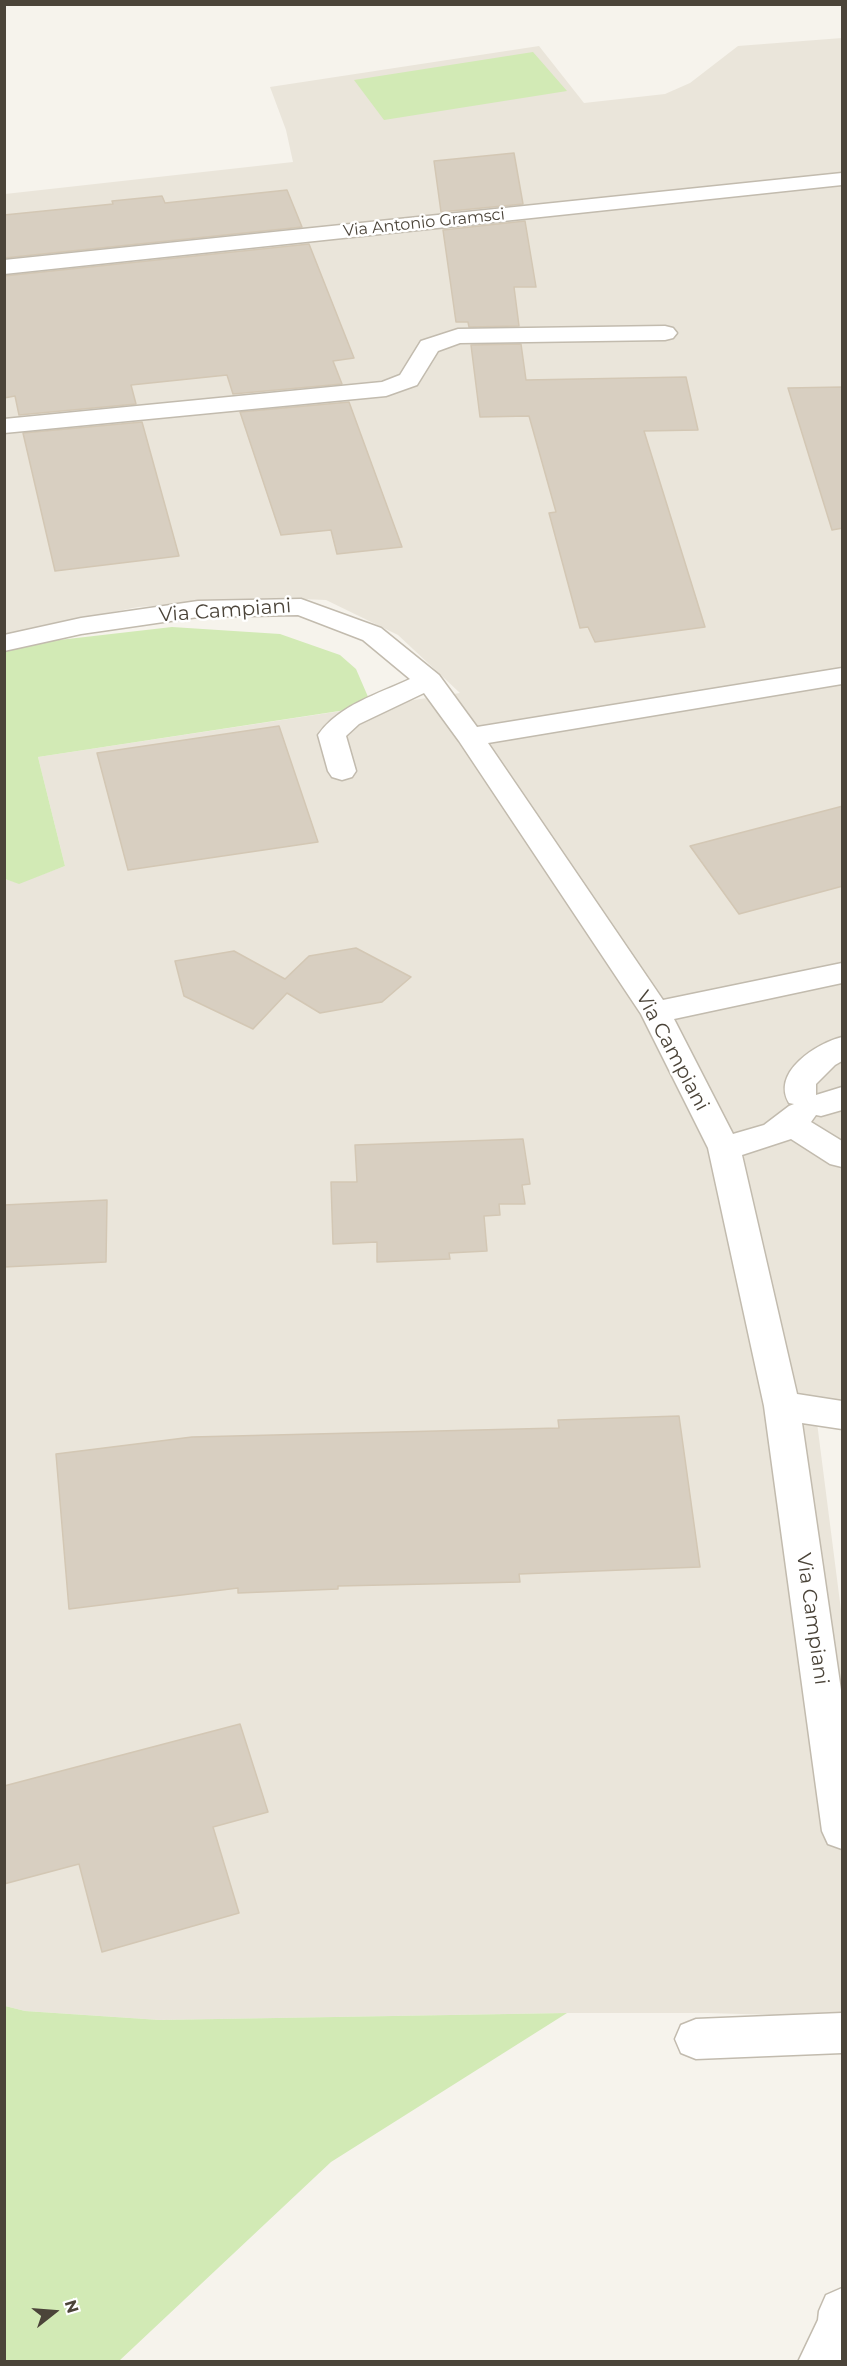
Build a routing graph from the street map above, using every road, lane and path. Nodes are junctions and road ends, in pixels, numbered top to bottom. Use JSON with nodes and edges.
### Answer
{"nodes":[{"id":1,"x":843,"y":179,"type":"edge"},
{"id":2,"x":4,"y":267,"type":"edge"},
{"id":3,"x":665,"y":333,"type":"dead end"},
{"id":4,"x":4,"y":426,"type":"edge"},
{"id":5,"x":4,"y":643,"type":"edge"},
{"id":6,"x":843,"y":676,"type":"edge"},
{"id":7,"x":429,"y":681,"type":"junction"},
{"id":8,"x":470,"y":736,"type":"junction"},
{"id":9,"x":342,"y":771,"type":"dead end"},
{"id":10,"x":843,"y":973,"type":"edge"},
{"id":11,"x":655,"y":1012,"type":"junction"},
{"id":12,"x":843,"y":1048,"type":"edge"},
{"id":13,"x":811,"y":1107,"type":"edge"},
{"id":14,"x":724,"y":1148,"type":"junction"},
{"id":15,"x":843,"y":1156,"type":"edge"},
{"id":16,"x":782,"y":1406,"type":"junction"},
{"id":17,"x":843,"y":1415,"type":"edge"},
{"id":18,"x":843,"y":1831,"type":"edge"},
{"id":19,"x":843,"y":2033,"type":"edge"},
{"id":20,"x":696,"y":2039,"type":"dead end"},
{"id":21,"x":843,"y":2311,"type":"edge"},
{"id":22,"x":821,"y":2361,"type":"edge"}],
"edges":[{"from":1,"to":2,"type":"street","name":"Via Antonio Gramsci"},
{"from":3,"to":4,"type":"street"},
{"from":5,"to":7,"type":"street","name":"Via Campiani"},
{"from":6,"to":8,"type":"street"},
{"from":7,"to":8,"type":"street","name":"Via Campiani"},
{"from":7,"to":9,"type":"street"},
{"from":8,"to":11,"type":"street","name":"Via Campiani"},
{"from":10,"to":11,"type":"street"},
{"from":11,"to":14,"type":"street","name":"Via Campiani"},
{"from":12,"to":13,"type":"street"},
{"from":13,"to":14,"type":"street"},
{"from":13,"to":15,"type":"street"},
{"from":14,"to":16,"type":"street","name":"Via Campiani"},
{"from":16,"to":17,"type":"street"},
{"from":16,"to":18,"type":"street","name":"Via Campiani"},
{"from":19,"to":20,"type":"street"},
{"from":21,"to":22,"type":"street"}]}
